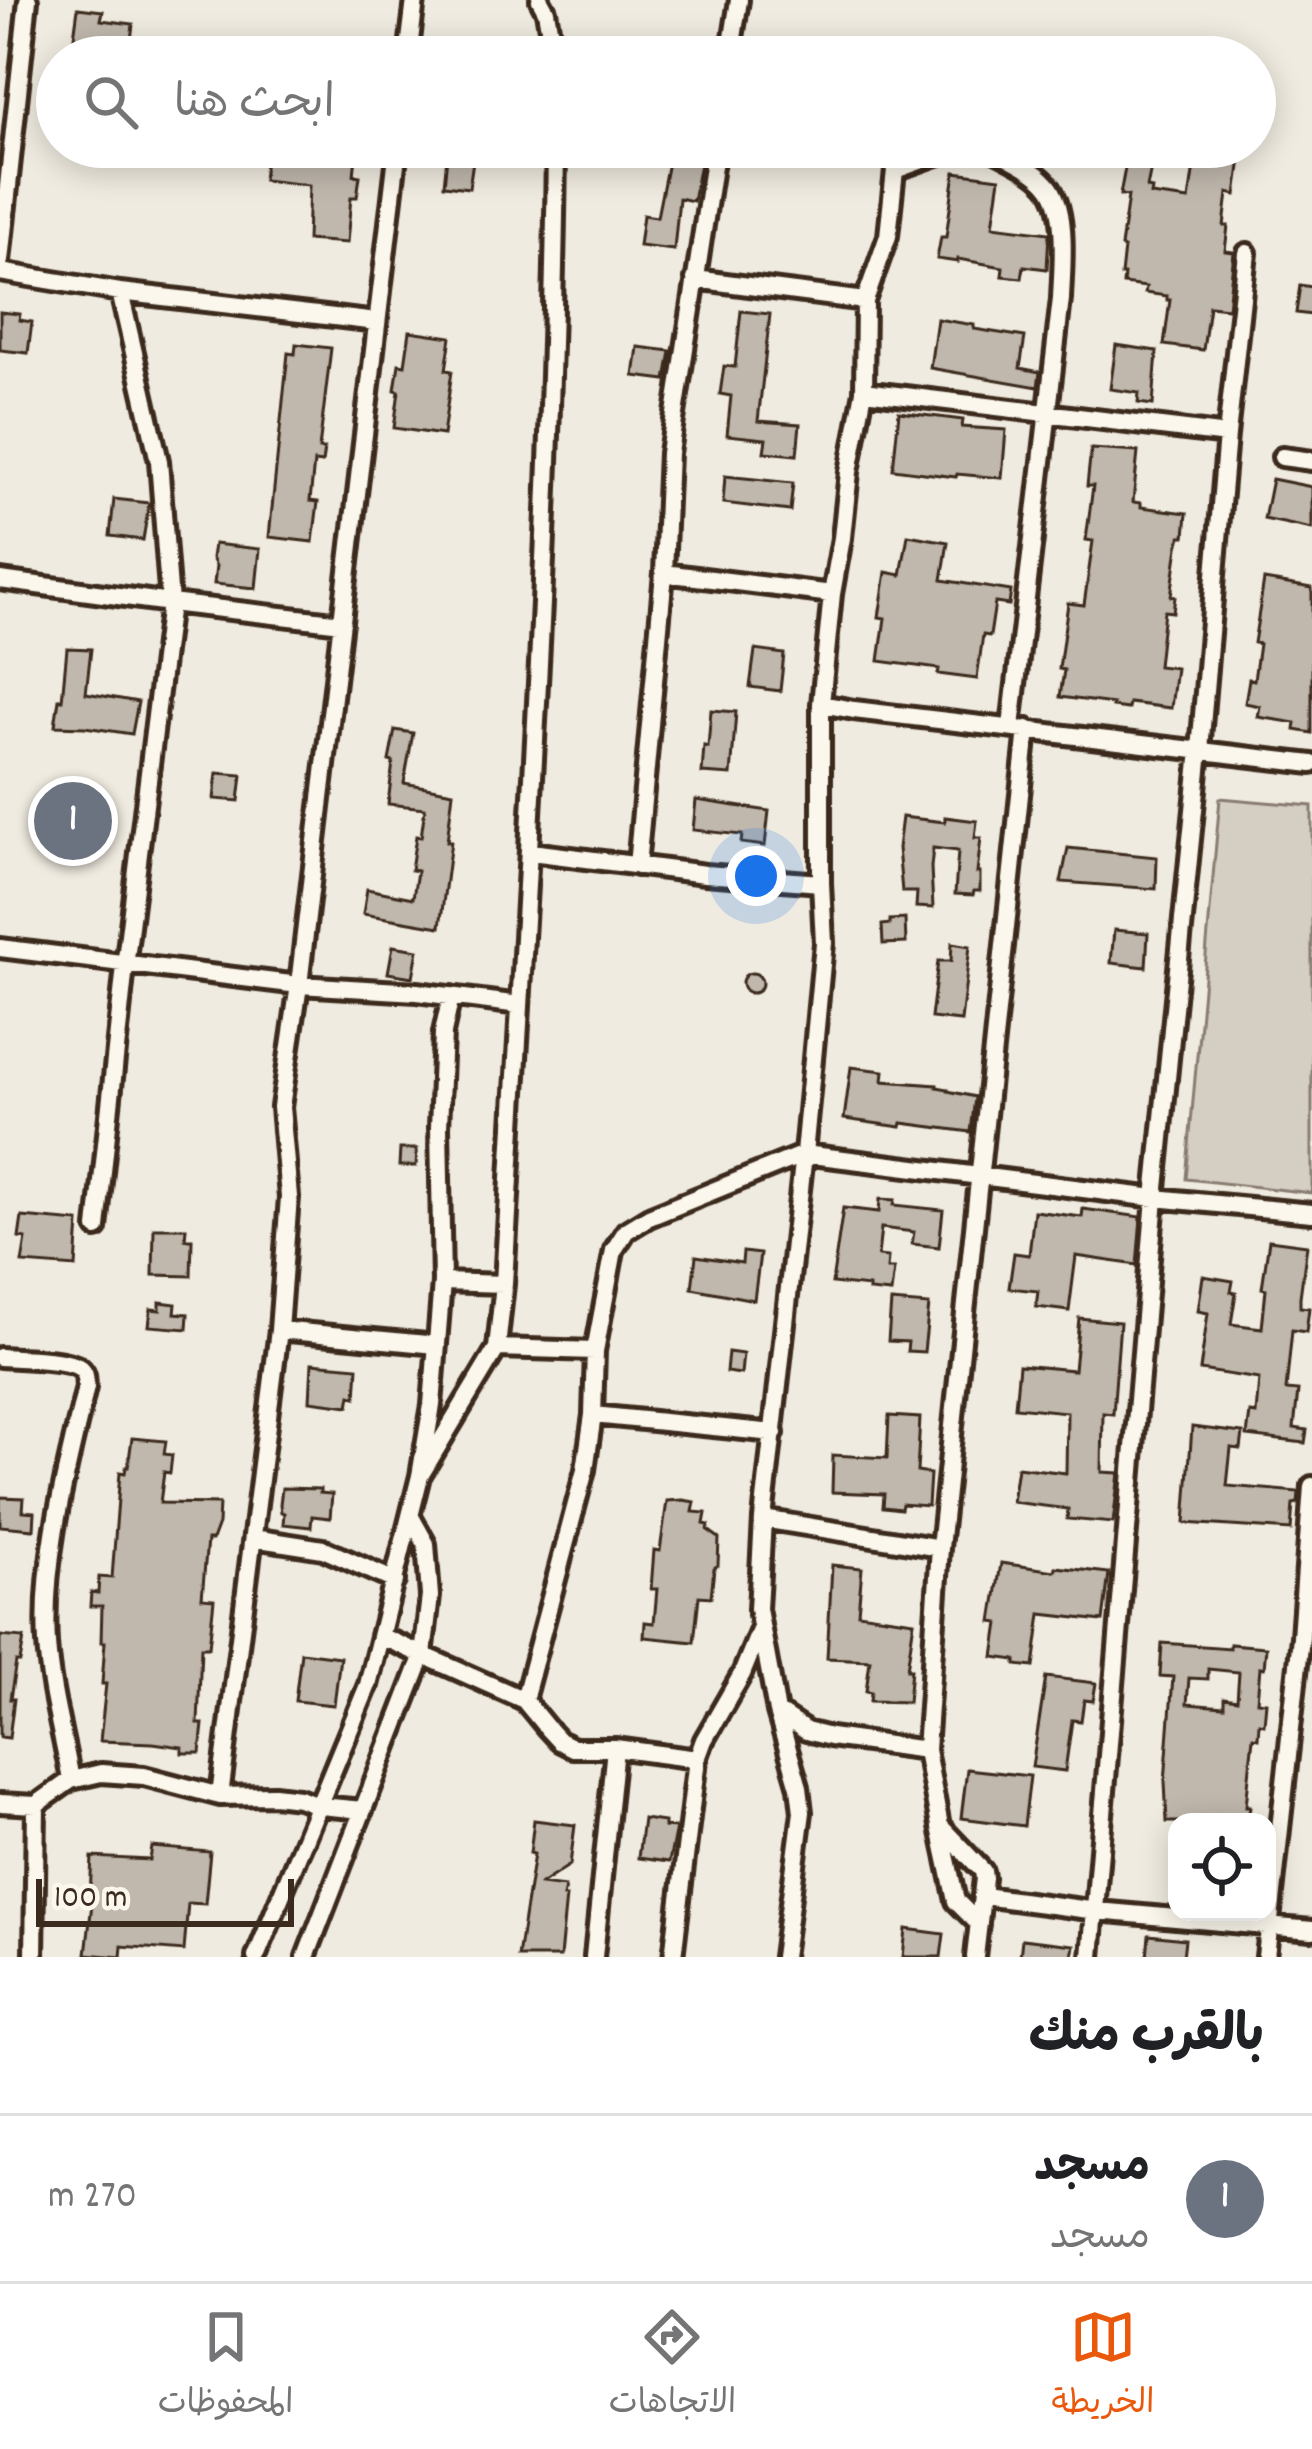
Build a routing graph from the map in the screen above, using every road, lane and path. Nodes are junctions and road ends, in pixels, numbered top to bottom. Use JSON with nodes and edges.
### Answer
{"nodes":[{"id":1,"x":28,"y":0,"type":"edge"},
{"id":2,"x":415,"y":0,"type":"edge"},
{"id":3,"x":540,"y":0,"type":"edge"},
{"id":4,"x":739,"y":0,"type":"edge"},
{"id":5,"x":411,"y":36,"type":"edge"},
{"id":6,"x":550,"y":36,"type":"edge"},
{"id":7,"x":733,"y":36,"type":"edge"},
{"id":8,"x":395,"y":168,"type":"edge"},
{"id":9,"x":556,"y":168,"type":"edge"},
{"id":10,"x":713,"y":168,"type":"edge"},
{"id":11,"x":900,"y":168,"type":"edge"},
{"id":12,"x":1024,"y":168,"type":"edge"},
{"id":13,"x":1247,"y":253,"type":"dead end"},
{"id":14,"x":0,"y":261,"type":"edge"},
{"id":15,"x":0,"y":272,"type":"edge"},
{"id":16,"x":695,"y":279,"type":"junction"},
{"id":17,"x":120,"y":292,"type":"junction"},
{"id":18,"x":865,"y":301,"type":"junction"},
{"id":19,"x":377,"y":322,"type":"junction"},
{"id":20,"x":864,"y":391,"type":"junction"},
{"id":21,"x":1047,"y":414,"type":"junction"},
{"id":22,"x":1227,"y":435,"type":"junction"},
{"id":23,"x":1282,"y":458,"type":"dead end"},
{"id":24,"x":1312,"y":461,"type":"edge"},
{"id":25,"x":664,"y":574,"type":"junction"},
{"id":26,"x":0,"y":580,"type":"edge"},
{"id":27,"x":832,"y":594,"type":"junction"},
{"id":28,"x":170,"y":603,"type":"junction"},
{"id":29,"x":342,"y":622,"type":"junction"},
{"id":30,"x":821,"y":704,"type":"junction"},
{"id":31,"x":1019,"y":728,"type":"junction"},
{"id":32,"x":1200,"y":750,"type":"junction"},
{"id":33,"x":1312,"y":764,"type":"edge"},
{"id":34,"x":531,"y":852,"type":"junction"},
{"id":35,"x":637,"y":866,"type":"junction"},
{"id":36,"x":821,"y":883,"type":"junction"},
{"id":37,"x":0,"y":948,"type":"edge"},
{"id":38,"x":125,"y":965,"type":"junction"},
{"id":39,"x":299,"y":985,"type":"junction"},
{"id":40,"x":452,"y":996,"type":"junction"},
{"id":41,"x":520,"y":1005,"type":"junction"},
{"id":42,"x":804,"y":1154,"type":"junction"},
{"id":43,"x":981,"y":1175,"type":"junction"},
{"id":44,"x":1155,"y":1198,"type":"junction"},
{"id":45,"x":1312,"y":1213,"type":"edge"},
{"id":46,"x":97,"y":1228,"type":"dead end"},
{"id":47,"x":442,"y":1282,"type":"junction"},
{"id":48,"x":504,"y":1283,"type":"junction"},
{"id":49,"x":280,"y":1330,"type":"junction"},
{"id":50,"x":436,"y":1345,"type":"junction"},
{"id":51,"x":497,"y":1348,"type":"junction"},
{"id":52,"x":595,"y":1351,"type":"junction"},
{"id":53,"x":0,"y":1357,"type":"edge"},
{"id":54,"x":593,"y":1415,"type":"junction"},
{"id":55,"x":774,"y":1433,"type":"junction"},
{"id":56,"x":420,"y":1476,"type":"junction"},
{"id":57,"x":1312,"y":1486,"type":"edge"},
{"id":58,"x":410,"y":1517,"type":"junction"},
{"id":59,"x":764,"y":1519,"type":"junction"},
{"id":60,"x":253,"y":1538,"type":"junction"},
{"id":61,"x":940,"y":1548,"type":"junction"},
{"id":62,"x":394,"y":1581,"type":"junction"},
{"id":63,"x":761,"y":1629,"type":"junction"},
{"id":64,"x":380,"y":1636,"type":"junction"},
{"id":65,"x":423,"y":1655,"type":"junction"},
{"id":66,"x":524,"y":1700,"type":"junction"},
{"id":67,"x":778,"y":1712,"type":"junction"},
{"id":68,"x":615,"y":1748,"type":"junction"},
{"id":69,"x":926,"y":1750,"type":"junction"},
{"id":70,"x":697,"y":1759,"type":"junction"},
{"id":71,"x":71,"y":1780,"type":"junction"},
{"id":72,"x":220,"y":1796,"type":"junction"},
{"id":73,"x":0,"y":1803,"type":"edge"},
{"id":74,"x":36,"y":1805,"type":"junction"},
{"id":75,"x":320,"y":1806,"type":"junction"},
{"id":76,"x":363,"y":1810,"type":"junction"},
{"id":77,"x":940,"y":1826,"type":"junction"},
{"id":78,"x":982,"y":1896,"type":"junction"},
{"id":79,"x":1096,"y":1910,"type":"junction"},
{"id":80,"x":980,"y":1924,"type":"junction"},
{"id":81,"x":1269,"y":1925,"type":"junction"},
{"id":82,"x":1312,"y":1930,"type":"edge"},
{"id":83,"x":34,"y":1957,"type":"edge"},
{"id":84,"x":256,"y":1957,"type":"edge"},
{"id":85,"x":306,"y":1957,"type":"edge"},
{"id":86,"x":594,"y":1957,"type":"edge"},
{"id":87,"x":673,"y":1957,"type":"edge"},
{"id":88,"x":783,"y":1957,"type":"edge"},
{"id":89,"x":976,"y":1957,"type":"edge"},
{"id":90,"x":1091,"y":1957,"type":"edge"},
{"id":91,"x":1266,"y":1957,"type":"edge"}],
"edges":[{"from":1,"to":14,"type":"street"},
{"from":2,"to":5,"type":"street"},
{"from":3,"to":6,"type":"street"},
{"from":4,"to":7,"type":"street"},
{"from":8,"to":19,"type":"street"},
{"from":9,"to":34,"type":"street"},
{"from":10,"to":16,"type":"street"},
{"from":11,"to":18,"type":"street"},
{"from":12,"to":21,"type":"street"},
{"from":13,"to":22,"type":"street"},
{"from":15,"to":17,"type":"street"},
{"from":16,"to":18,"type":"street"},
{"from":16,"to":25,"type":"street"},
{"from":17,"to":19,"type":"street"},
{"from":17,"to":28,"type":"street"},
{"from":18,"to":20,"type":"street"},
{"from":19,"to":29,"type":"street"},
{"from":20,"to":21,"type":"street"},
{"from":20,"to":27,"type":"street"},
{"from":21,"to":22,"type":"street"},
{"from":21,"to":31,"type":"street"},
{"from":22,"to":32,"type":"street"},
{"from":23,"to":24,"type":"street"},
{"from":25,"to":27,"type":"street"},
{"from":25,"to":35,"type":"street"},
{"from":26,"to":28,"type":"street"},
{"from":27,"to":30,"type":"street"},
{"from":28,"to":29,"type":"street"},
{"from":28,"to":38,"type":"street"},
{"from":29,"to":39,"type":"street"},
{"from":30,"to":31,"type":"street"},
{"from":30,"to":36,"type":"street"},
{"from":31,"to":32,"type":"street"},
{"from":31,"to":43,"type":"street"},
{"from":32,"to":33,"type":"street"},
{"from":32,"to":44,"type":"street"},
{"from":34,"to":35,"type":"street"},
{"from":34,"to":41,"type":"street"},
{"from":35,"to":36,"type":"street"},
{"from":36,"to":42,"type":"street"},
{"from":37,"to":38,"type":"street"},
{"from":38,"to":39,"type":"street"},
{"from":38,"to":46,"type":"street"},
{"from":39,"to":40,"type":"street"},
{"from":39,"to":49,"type":"street"},
{"from":40,"to":41,"type":"street"},
{"from":40,"to":47,"type":"street"},
{"from":41,"to":48,"type":"street"},
{"from":42,"to":43,"type":"street"},
{"from":42,"to":52,"type":"street"},
{"from":42,"to":55,"type":"street"},
{"from":43,"to":44,"type":"street"},
{"from":43,"to":61,"type":"street"},
{"from":44,"to":45,"type":"street"},
{"from":44,"to":79,"type":"street"},
{"from":47,"to":48,"type":"street"},
{"from":47,"to":50,"type":"street"},
{"from":48,"to":51,"type":"street"},
{"from":49,"to":50,"type":"street"},
{"from":49,"to":60,"type":"street"},
{"from":50,"to":56,"type":"street"},
{"from":51,"to":52,"type":"street"},
{"from":51,"to":56,"type":"street"},
{"from":52,"to":54,"type":"street"},
{"from":53,"to":71,"type":"street"},
{"from":54,"to":55,"type":"street"},
{"from":54,"to":66,"type":"street"},
{"from":55,"to":59,"type":"street"},
{"from":56,"to":58,"type":"street"},
{"from":57,"to":81,"type":"street"},
{"from":58,"to":62,"type":"street"},
{"from":58,"to":65,"type":"street"},
{"from":59,"to":61,"type":"street"},
{"from":59,"to":63,"type":"street"},
{"from":60,"to":62,"type":"street"},
{"from":60,"to":72,"type":"street"},
{"from":61,"to":69,"type":"street"},
{"from":62,"to":64,"type":"street"},
{"from":63,"to":67,"type":"street"},
{"from":63,"to":70,"type":"street"},
{"from":64,"to":65,"type":"street"},
{"from":64,"to":75,"type":"street"},
{"from":65,"to":66,"type":"street"},
{"from":65,"to":76,"type":"street"},
{"from":66,"to":68,"type":"street"},
{"from":67,"to":69,"type":"street"},
{"from":67,"to":88,"type":"street"},
{"from":68,"to":70,"type":"street"},
{"from":68,"to":86,"type":"street"},
{"from":69,"to":77,"type":"street"},
{"from":70,"to":87,"type":"street"},
{"from":71,"to":72,"type":"street"},
{"from":71,"to":74,"type":"street"},
{"from":72,"to":75,"type":"street"},
{"from":73,"to":74,"type":"street"},
{"from":74,"to":83,"type":"street"},
{"from":75,"to":76,"type":"street"},
{"from":75,"to":84,"type":"street"},
{"from":76,"to":85,"type":"street"},
{"from":77,"to":78,"type":"street"},
{"from":77,"to":80,"type":"street"},
{"from":78,"to":79,"type":"street"},
{"from":78,"to":80,"type":"street"},
{"from":79,"to":81,"type":"street"},
{"from":79,"to":90,"type":"street"},
{"from":80,"to":89,"type":"street"},
{"from":81,"to":82,"type":"street"},
{"from":81,"to":91,"type":"street"}]}
